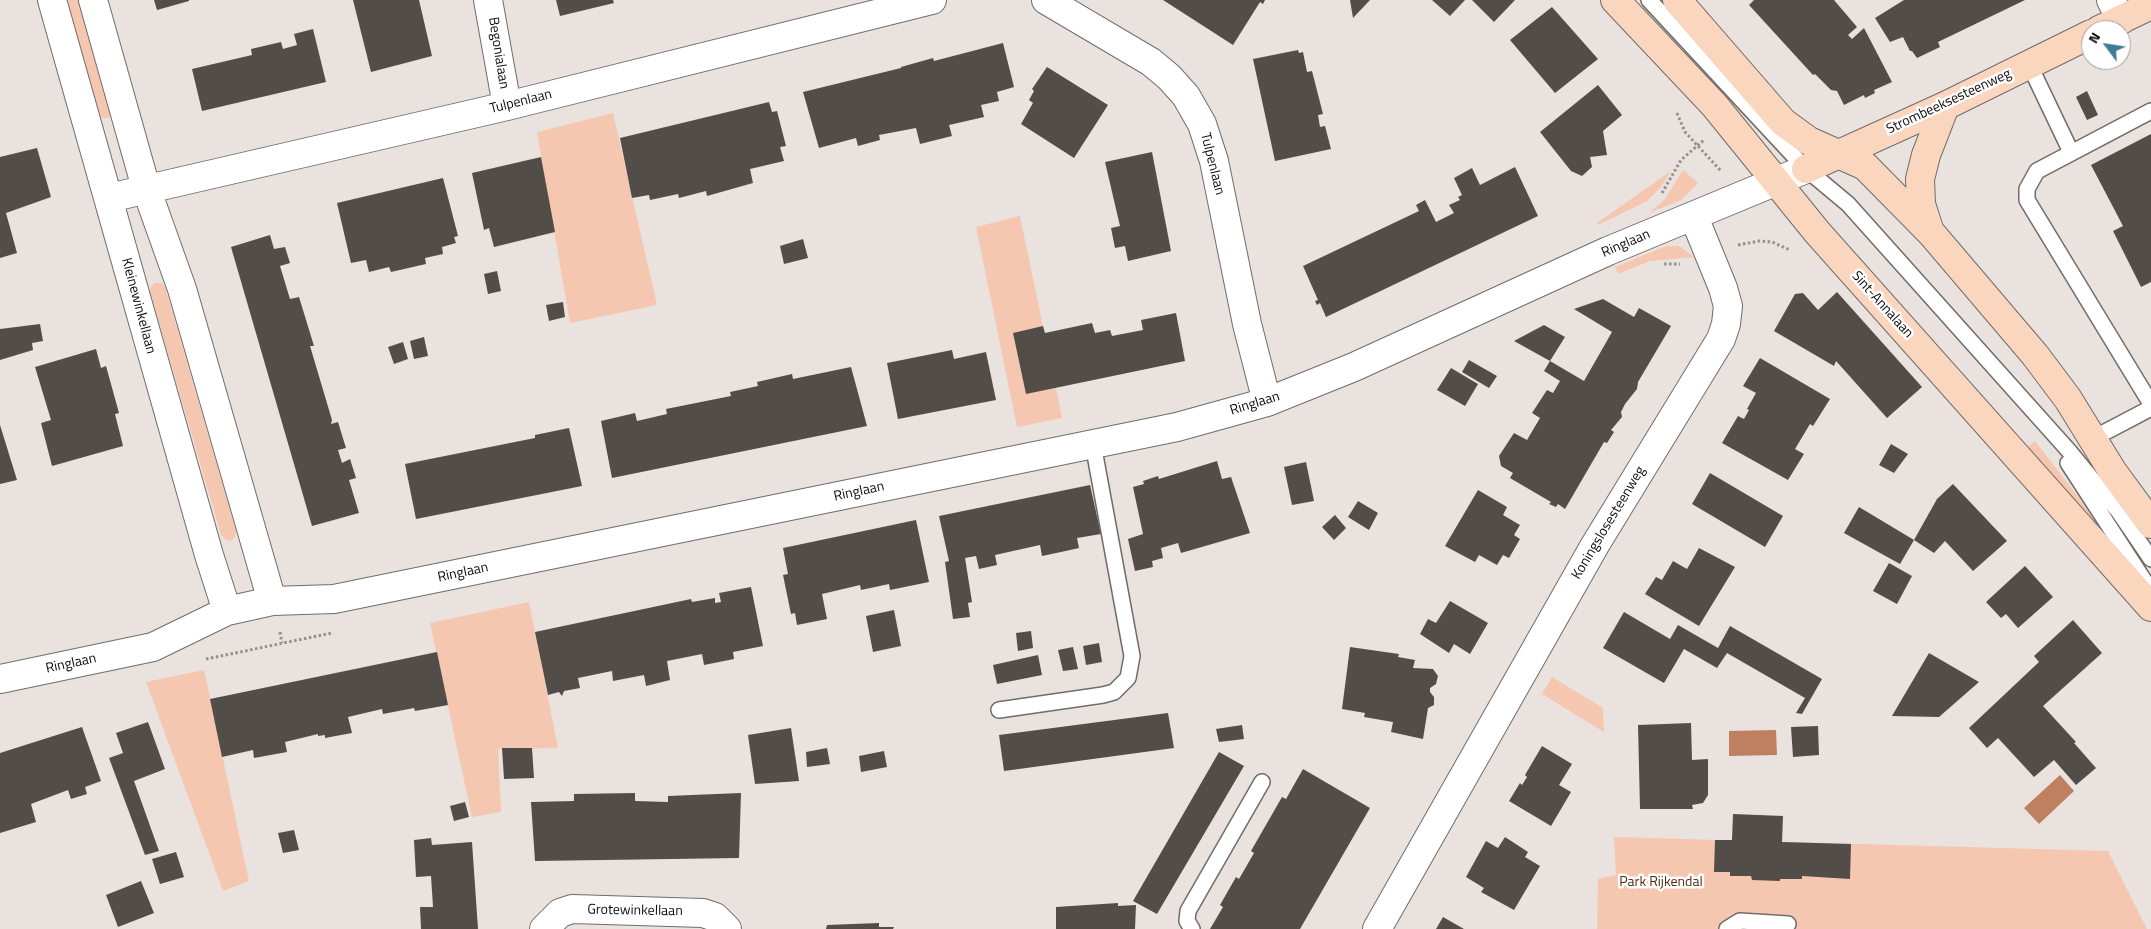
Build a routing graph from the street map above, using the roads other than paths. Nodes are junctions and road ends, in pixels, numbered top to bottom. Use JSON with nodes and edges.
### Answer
{"nodes":[{"id":1,"x":52,"y":0,"type":"edge"},
{"id":2,"x":93,"y":0,"type":"edge"},
{"id":3,"x":488,"y":0,"type":"edge"},
{"id":4,"x":932,"y":0,"type":"edge"},
{"id":5,"x":1046,"y":0,"type":"edge"},
{"id":6,"x":1615,"y":0,"type":"edge"},
{"id":7,"x":1649,"y":0,"type":"edge"},
{"id":8,"x":1679,"y":4,"type":"edge"},
{"id":9,"x":2151,"y":5,"type":"edge"},
{"id":10,"x":2110,"y":16,"type":"edge"},
{"id":11,"x":2081,"y":39,"type":"edge"},
{"id":12,"x":2028,"y":64,"type":"junction"},
{"id":13,"x":507,"y":106,"type":"junction"},
{"id":14,"x":1945,"y":106,"type":"junction"},
{"id":15,"x":2151,"y":111,"type":"edge"},
{"id":16,"x":2071,"y":152,"type":"junction"},
{"id":17,"x":1840,"y":153,"type":"junction"},
{"id":18,"x":1806,"y":169,"type":"junction"},
{"id":19,"x":1775,"y":181,"type":"junction"},
{"id":20,"x":146,"y":188,"type":"junction"},
{"id":21,"x":109,"y":198,"type":"junction"},
{"id":22,"x":1694,"y":217,"type":"junction"},
{"id":23,"x":1932,"y":234,"type":"junction"},
{"id":24,"x":1266,"y":402,"type":"junction"},
{"id":25,"x":2151,"y":406,"type":"edge"},
{"id":26,"x":2041,"y":422,"type":"junction"},
{"id":27,"x":2092,"y":439,"type":"junction"},
{"id":28,"x":1093,"y":444,"type":"junction"},
{"id":29,"x":2151,"y":524,"type":"edge"},
{"id":30,"x":2151,"y":559,"type":"edge"},
{"id":31,"x":2151,"y":591,"type":"edge"},
{"id":32,"x":272,"y":601,"type":"junction"},
{"id":33,"x":2151,"y":606,"type":"edge"},
{"id":34,"x":227,"y":610,"type":"junction"},
{"id":35,"x":0,"y":679,"type":"edge"},
{"id":36,"x":999,"y":710,"type":"dead end"},
{"id":37,"x":1262,"y":782,"type":"dead end"},
{"id":38,"x":1788,"y":924,"type":"dead end"},
{"id":39,"x":544,"y":929,"type":"edge"},
{"id":40,"x":727,"y":929,"type":"edge"},
{"id":41,"x":1192,"y":929,"type":"edge"},
{"id":42,"x":1376,"y":929,"type":"edge"},
{"id":43,"x":1727,"y":929,"type":"edge"}],
"edges":[{"from":1,"to":21,"type":"street","name":"Kleinewinkellaan"},
{"from":2,"to":20,"type":"street"},
{"from":3,"to":13,"type":"street","name":"Begonialaan"},
{"from":4,"to":13,"type":"street","name":"Tulpenlaan"},
{"from":5,"to":24,"type":"street","name":"Tulpenlaan"},
{"from":6,"to":19,"type":"main road","name":"Sint-Annalaan"},
{"from":7,"to":18,"type":"lane"},
{"from":8,"to":17,"type":"main road"},
{"from":9,"to":10,"type":"main road"},
{"from":11,"to":12,"type":"main road","name":"Strombeeksesteenweg"},
{"from":12,"to":14,"type":"main road","name":"Strombeeksesteenweg"},
{"from":12,"to":16,"type":"lane"},
{"from":13,"to":20,"type":"street","name":"Tulpenlaan"},
{"from":14,"to":17,"type":"main road","name":"Strombeeksesteenweg"},
{"from":14,"to":23,"type":"main road"},
{"from":15,"to":16,"type":"lane"},
{"from":16,"to":25,"type":"lane"},
{"from":17,"to":18,"type":"main road","name":"Strombeeksesteenweg"},
{"from":17,"to":23,"type":"main road"},
{"from":18,"to":19,"type":"street"},
{"from":18,"to":26,"type":"lane"},
{"from":19,"to":22,"type":"street"},
{"from":19,"to":33,"type":"main road","name":"Sint-Annalaan"},
{"from":20,"to":21,"type":"street","name":"Tulpenlaan"},
{"from":20,"to":32,"type":"street"},
{"from":21,"to":34,"type":"street","name":"Kleinewinkellaan"},
{"from":22,"to":24,"type":"street","name":"Ringlaan"},
{"from":22,"to":42,"type":"street","name":"Koningslosesteenweg"},
{"from":23,"to":27,"type":"main road"},
{"from":24,"to":28,"type":"street","name":"Ringlaan"},
{"from":25,"to":27,"type":"lane"},
{"from":26,"to":30,"type":"lane"},
{"from":26,"to":31,"type":"lane"},
{"from":27,"to":29,"type":"main road"},
{"from":28,"to":32,"type":"street","name":"Ringlaan"},
{"from":28,"to":36,"type":"lane"},
{"from":32,"to":34,"type":"street","name":"Ringlaan"},
{"from":34,"to":35,"type":"street","name":"Ringlaan"},
{"from":37,"to":41,"type":"lane"},
{"from":38,"to":43,"type":"lane"},
{"from":39,"to":40,"type":"street","name":"Grotewinkellaan"}]}
